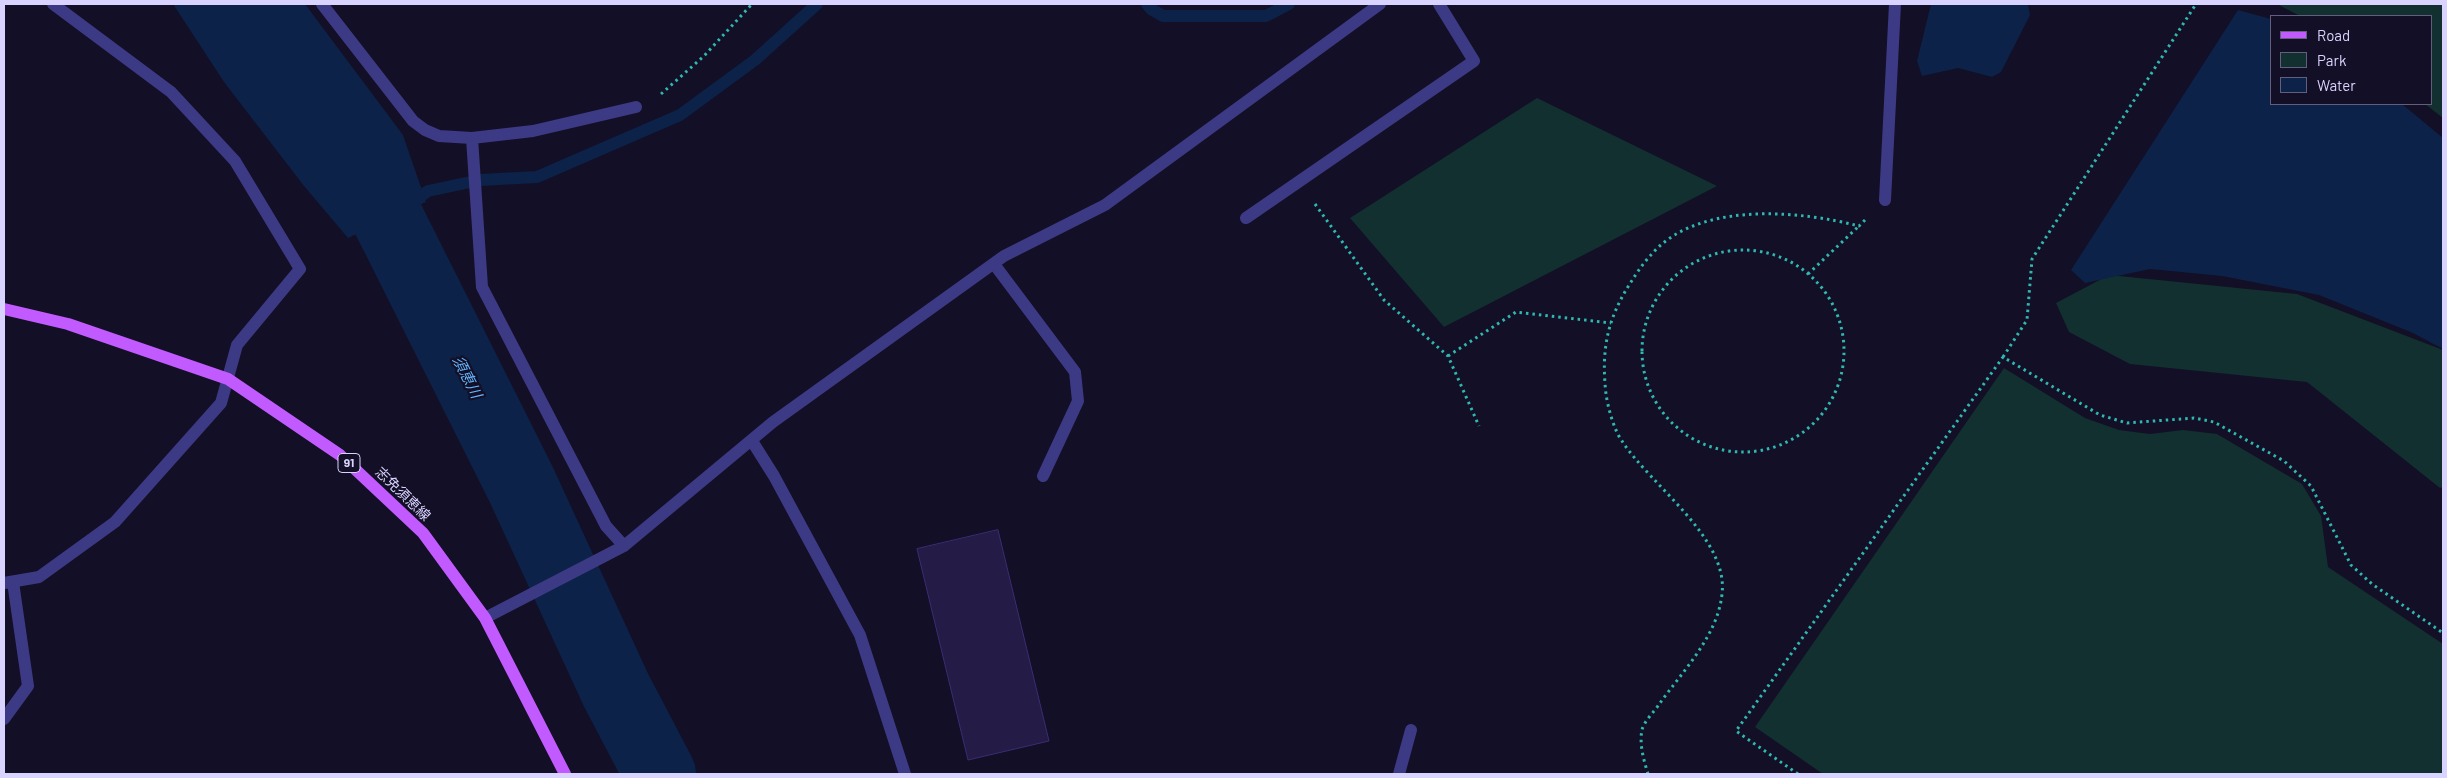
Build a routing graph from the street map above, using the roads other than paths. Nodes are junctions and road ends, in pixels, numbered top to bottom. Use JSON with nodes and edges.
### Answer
{"nodes":[{"id":1,"x":53,"y":4,"type":"edge"},
{"id":2,"x":322,"y":4,"type":"edge"},
{"id":3,"x":1380,"y":4,"type":"edge"},
{"id":4,"x":1439,"y":4,"type":"edge"},
{"id":5,"x":1895,"y":4,"type":"edge"},
{"id":6,"x":636,"y":107,"type":"road end"},
{"id":7,"x":472,"y":138,"type":"junction"},
{"id":8,"x":1885,"y":200,"type":"road end"},
{"id":9,"x":1246,"y":218,"type":"dead end"},
{"id":10,"x":994,"y":264,"type":"junction"},
{"id":11,"x":4,"y":309,"type":"edge"},
{"id":12,"x":228,"y":379,"type":"junction"},
{"id":13,"x":752,"y":441,"type":"junction"},
{"id":14,"x":1043,"y":476,"type":"dead end"},
{"id":15,"x":624,"y":546,"type":"junction"},
{"id":16,"x":8,"y":582,"type":"edge"},
{"id":17,"x":485,"y":618,"type":"junction"},
{"id":18,"x":4,"y":719,"type":"edge"},
{"id":19,"x":1411,"y":730,"type":"dead end"},
{"id":20,"x":565,"y":774,"type":"edge"},
{"id":21,"x":905,"y":774,"type":"edge"},
{"id":22,"x":1399,"y":774,"type":"edge"}],
"edges":[{"from":1,"to":12,"type":"street"},
{"from":2,"to":7,"type":"street"},
{"from":3,"to":10,"type":"street"},
{"from":4,"to":9,"type":"street"},
{"from":5,"to":8,"type":"street"},
{"from":6,"to":7,"type":"street"},
{"from":7,"to":15,"type":"street"},
{"from":10,"to":13,"type":"street"},
{"from":10,"to":14,"type":"street"},
{"from":11,"to":12,"type":"main road","name":"志免須恵線","number":"91"},
{"from":12,"to":16,"type":"street"},
{"from":12,"to":17,"type":"main road","name":"志免須恵線","number":"91"},
{"from":13,"to":15,"type":"street"},
{"from":13,"to":21,"type":"street"},
{"from":15,"to":17,"type":"street"},
{"from":16,"to":18,"type":"street"},
{"from":17,"to":20,"type":"main road","name":"志免須恵線","number":"91"},
{"from":19,"to":22,"type":"street"}]}
